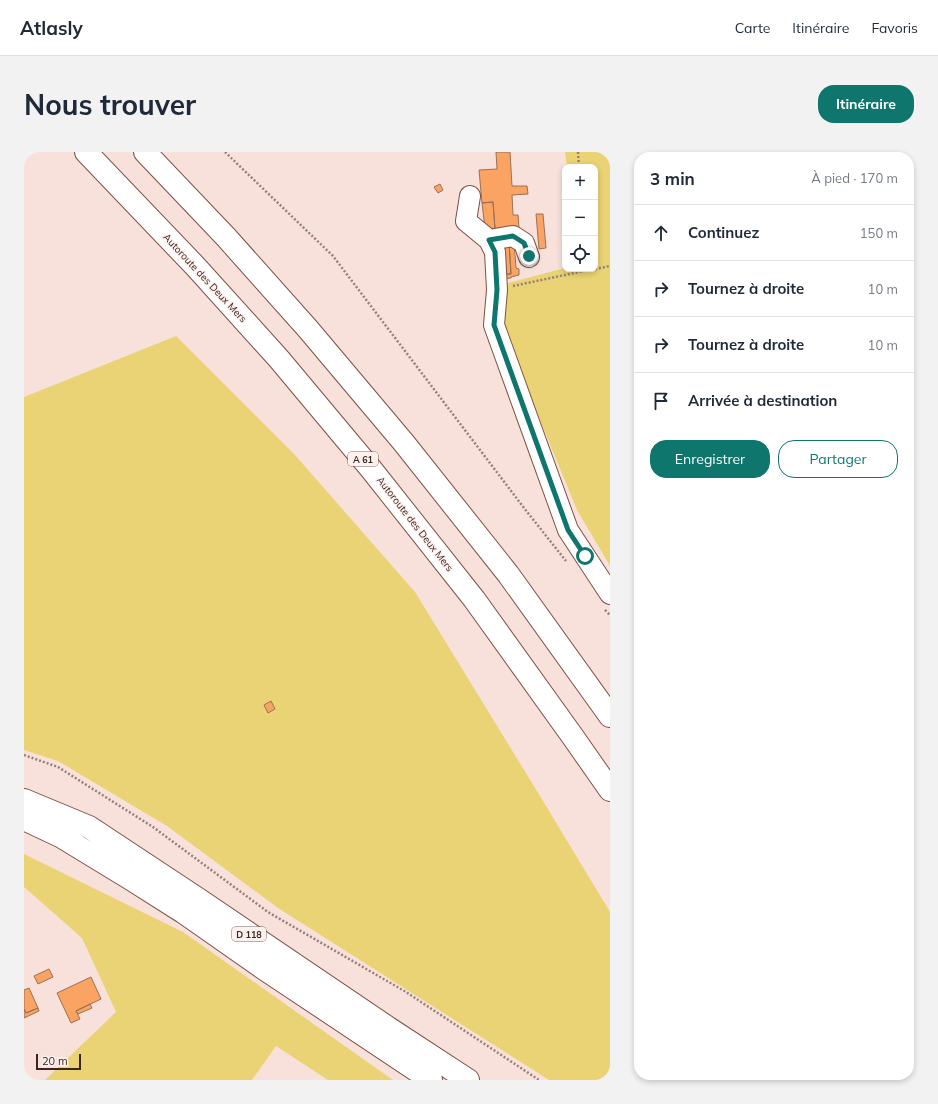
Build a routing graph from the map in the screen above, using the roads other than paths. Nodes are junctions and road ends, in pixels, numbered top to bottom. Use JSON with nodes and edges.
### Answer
{"nodes":[{"id":1,"x":86,"y":152,"type":"edge"},
{"id":2,"x":145,"y":152,"type":"edge"},
{"id":3,"x":470,"y":196,"type":"dead end"},
{"id":4,"x":489,"y":240,"type":"junction"},
{"id":5,"x":529,"y":256,"type":"dead end"},
{"id":6,"x":607,"y":602,"type":"edge"},
{"id":7,"x":610,"y":716,"type":"edge"},
{"id":8,"x":610,"y":790,"type":"edge"},
{"id":9,"x":24,"y":800,"type":"edge"},
{"id":10,"x":24,"y":819,"type":"edge"},
{"id":11,"x":431,"y":1080,"type":"edge"},
{"id":12,"x":468,"y":1080,"type":"edge"}],
"edges":[{"from":1,"to":8,"type":"main road","name":"Autoroute des Deux Mers","number":"A 61"},
{"from":2,"to":7,"type":"main road"},
{"from":3,"to":4,"type":"lane"},
{"from":4,"to":5,"type":"lane"},
{"from":4,"to":6,"type":"lane"},
{"from":9,"to":12,"type":"main road","number":"D 118"},
{"from":10,"to":11,"type":"main road","number":"D 118"}]}
